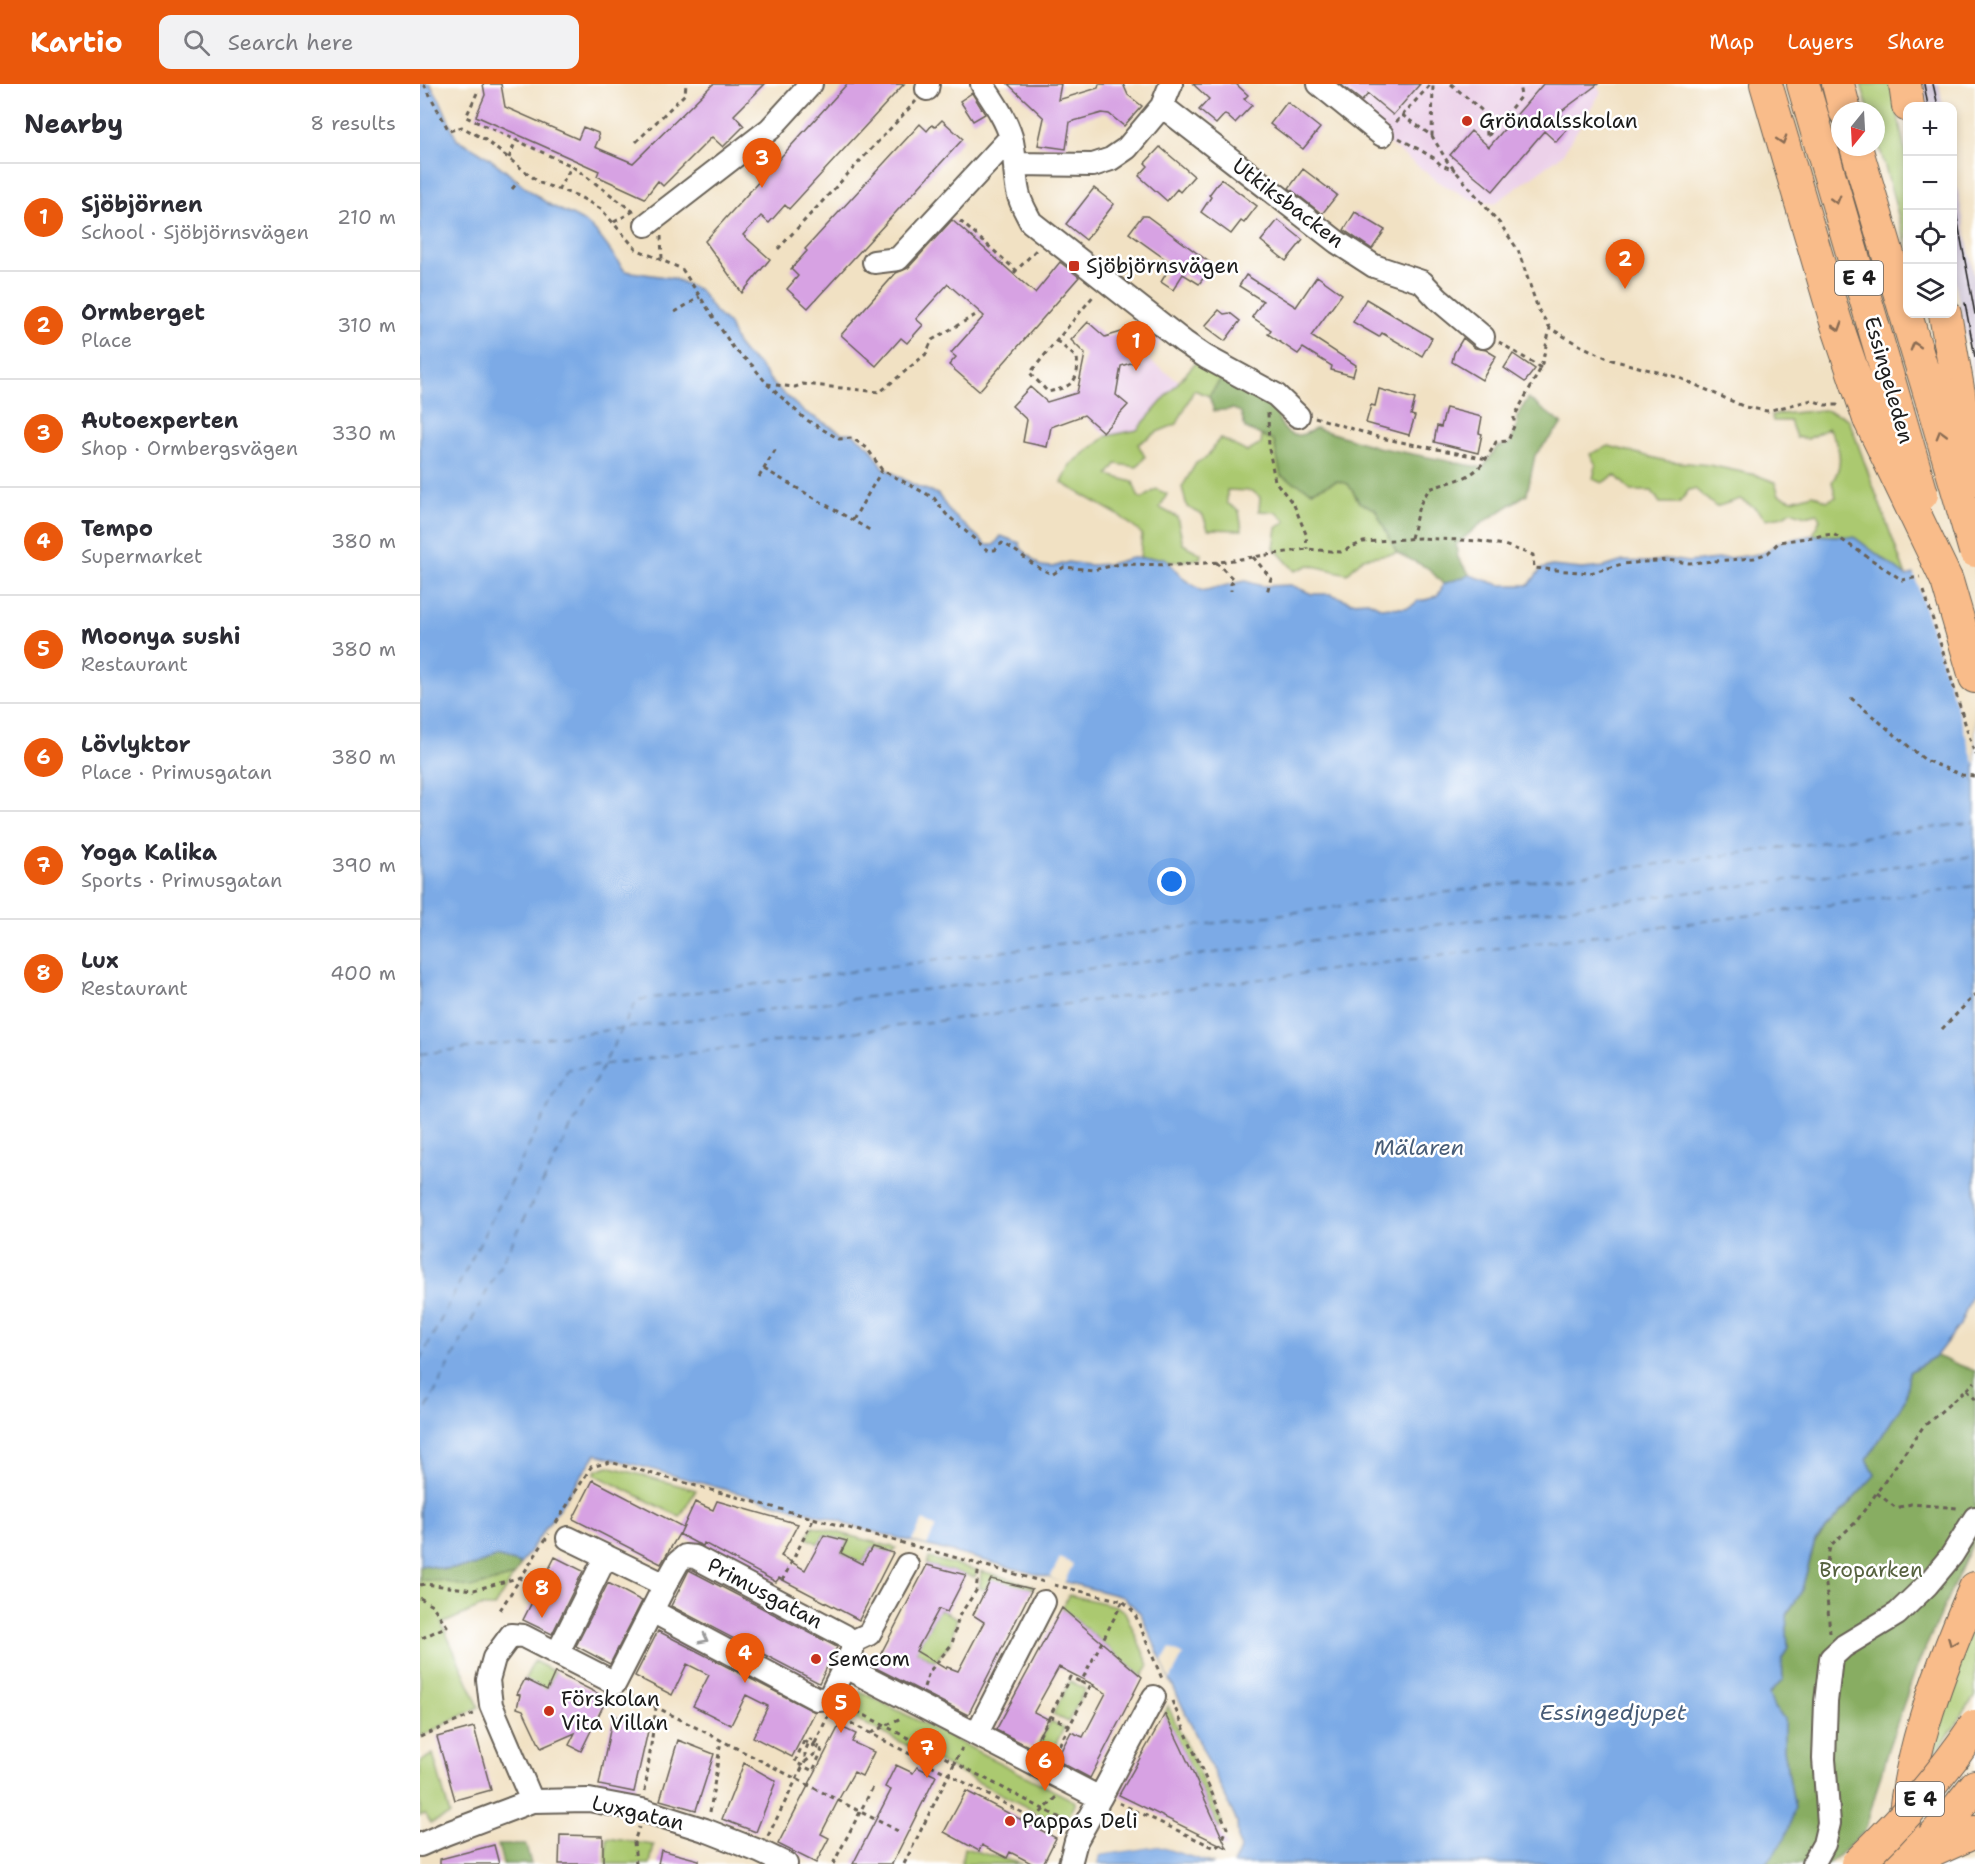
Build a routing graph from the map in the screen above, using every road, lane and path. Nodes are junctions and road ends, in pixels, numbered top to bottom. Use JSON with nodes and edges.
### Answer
{"nodes":[{"id":1,"x":424,"y":84,"type":"edge"},
{"id":2,"x":686,"y":84,"type":"edge"},
{"id":3,"x":811,"y":84,"type":"edge"},
{"id":4,"x":982,"y":84,"type":"edge"},
{"id":5,"x":1170,"y":84,"type":"edge"},
{"id":6,"x":1319,"y":84,"type":"edge"},
{"id":7,"x":1432,"y":84,"type":"edge"},
{"id":8,"x":1451,"y":84,"type":"edge"},
{"id":9,"x":1519,"y":84,"type":"edge"},
{"id":10,"x":1766,"y":84,"type":"edge"},
{"id":11,"x":1803,"y":84,"type":"edge"},
{"id":12,"x":1838,"y":84,"type":"edge"},
{"id":13,"x":1905,"y":84,"type":"edge"},
{"id":14,"x":927,"y":87,"type":"edge"},
{"id":15,"x":477,"y":93,"type":"dead end"},
{"id":16,"x":1843,"y":102,"type":"edge"},
{"id":17,"x":1907,"y":102,"type":"edge"},
{"id":18,"x":1162,"y":106,"type":"junction"},
{"id":19,"x":1389,"y":135,"type":"joint"},
{"id":20,"x":1432,"y":136,"type":"junction"},
{"id":21,"x":1011,"y":137,"type":"junction"},
{"id":22,"x":516,"y":140,"type":"junction"},
{"id":23,"x":636,"y":142,"type":"dead end"},
{"id":24,"x":1859,"y":156,"type":"edge"},
{"id":25,"x":508,"y":158,"type":"junction"},
{"id":26,"x":1016,"y":164,"type":"junction"},
{"id":27,"x":572,"y":166,"type":"junction"},
{"id":28,"x":1455,"y":171,"type":"junction"},
{"id":29,"x":518,"y":182,"type":"dead end"},
{"id":30,"x":512,"y":189,"type":"dead end"},
{"id":31,"x":558,"y":190,"type":"junction"},
{"id":32,"x":945,"y":208,"type":"junction"},
{"id":33,"x":640,"y":218,"type":"junction"},
{"id":34,"x":614,"y":222,"type":"junction"},
{"id":35,"x":1048,"y":236,"type":"junction"},
{"id":36,"x":778,"y":249,"type":"dead end"},
{"id":37,"x":662,"y":260,"type":"junction"},
{"id":38,"x":874,"y":262,"type":"dead end"},
{"id":39,"x":1106,"y":281,"type":"junction"},
{"id":40,"x":700,"y":297,"type":"junction"},
{"id":41,"x":675,"y":312,"type":"dead end"},
{"id":42,"x":979,"y":313,"type":"dead end"},
{"id":43,"x":1945,"y":318,"type":"edge"},
{"id":44,"x":1550,"y":328,"type":"junction"},
{"id":45,"x":1484,"y":336,"type":"joint"},
{"id":46,"x":1057,"y":341,"type":"junction"},
{"id":47,"x":1541,"y":368,"type":"junction"},
{"id":48,"x":766,"y":384,"type":"junction"},
{"id":49,"x":1946,"y":398,"type":"junction"},
{"id":50,"x":1837,"y":405,"type":"dead end"},
{"id":51,"x":1268,"y":408,"type":"dead end"},
{"id":52,"x":1883,"y":415,"type":"junction"},
{"id":53,"x":1298,"y":416,"type":"joint"},
{"id":54,"x":777,"y":447,"type":"dead end"},
{"id":55,"x":1487,"y":459,"type":"junction"},
{"id":56,"x":764,"y":469,"type":"junction"},
{"id":57,"x":882,"y":470,"type":"junction"},
{"id":58,"x":759,"y":477,"type":"dead end"},
{"id":59,"x":1975,"y":508,"type":"edge"},
{"id":60,"x":853,"y":520,"type":"junction"},
{"id":61,"x":873,"y":532,"type":"dead end"},
{"id":62,"x":1411,"y":538,"type":"junction"},
{"id":63,"x":1307,"y":549,"type":"junction"},
{"id":64,"x":1975,"y":550,"type":"edge"},
{"id":65,"x":1253,"y":557,"type":"junction"},
{"id":66,"x":1215,"y":562,"type":"junction"},
{"id":67,"x":1929,"y":577,"type":"junction"},
{"id":68,"x":1231,"y":591,"type":"dead end"},
{"id":69,"x":1267,"y":593,"type":"dead end"},
{"id":70,"x":1975,"y":677,"type":"edge"},
{"id":71,"x":1851,"y":698,"type":"dead end"},
{"id":72,"x":1975,"y":755,"type":"edge"},
{"id":73,"x":1975,"y":776,"type":"edge"},
{"id":74,"x":1975,"y":995,"type":"edge"},
{"id":75,"x":1942,"y":1029,"type":"dead end"},
{"id":76,"x":1975,"y":1382,"type":"edge"},
{"id":77,"x":1966,"y":1390,"type":"junction"},
{"id":78,"x":1975,"y":1400,"type":"edge"},
{"id":79,"x":1877,"y":1493,"type":"junction"},
{"id":80,"x":1970,"y":1513,"type":"edge"},
{"id":81,"x":814,"y":1518,"type":"dead end"},
{"id":82,"x":568,"y":1538,"type":"dead end"},
{"id":83,"x":606,"y":1556,"type":"junction"},
{"id":84,"x":979,"y":1564,"type":"dead end"},
{"id":85,"x":907,"y":1565,"type":"dead end"},
{"id":86,"x":521,"y":1577,"type":"dead end"},
{"id":87,"x":420,"y":1585,"type":"edge"},
{"id":88,"x":665,"y":1585,"type":"junction"},
{"id":89,"x":1975,"y":1588,"type":"edge"},
{"id":90,"x":777,"y":1590,"type":"dead end"},
{"id":91,"x":420,"y":1598,"type":"edge"},
{"id":92,"x":1123,"y":1601,"type":"dead end"},
{"id":93,"x":1044,"y":1602,"type":"dead end"},
{"id":94,"x":652,"y":1611,"type":"junction"},
{"id":95,"x":1829,"y":1624,"type":"dead end"},
{"id":96,"x":420,"y":1639,"type":"edge"},
{"id":97,"x":852,"y":1642,"type":"junction"},
{"id":98,"x":558,"y":1653,"type":"junction"},
{"id":99,"x":845,"y":1667,"type":"junction"},
{"id":100,"x":1081,"y":1682,"type":"junction"},
{"id":101,"x":623,"y":1692,"type":"dead end"},
{"id":102,"x":921,"y":1695,"type":"dead end"},
{"id":103,"x":1154,"y":1697,"type":"dead end"},
{"id":104,"x":656,"y":1707,"type":"junction"},
{"id":105,"x":849,"y":1707,"type":"dead end"},
{"id":106,"x":482,"y":1710,"type":"dead end"},
{"id":107,"x":830,"y":1712,"type":"dead end"},
{"id":108,"x":907,"y":1715,"type":"dead end"},
{"id":109,"x":1050,"y":1716,"type":"junction"},
{"id":110,"x":843,"y":1719,"type":"dead end"},
{"id":111,"x":884,"y":1726,"type":"junction"},
{"id":112,"x":1070,"y":1726,"type":"junction"},
{"id":113,"x":1975,"y":1726,"type":"edge"},
{"id":114,"x":870,"y":1733,"type":"junction"},
{"id":115,"x":420,"y":1737,"type":"edge"},
{"id":116,"x":970,"y":1739,"type":"junction"},
{"id":117,"x":721,"y":1740,"type":"junction"},
{"id":118,"x":816,"y":1740,"type":"junction"},
{"id":119,"x":813,"y":1746,"type":"junction"},
{"id":120,"x":1031,"y":1753,"type":"dead end"},
{"id":121,"x":1055,"y":1754,"type":"dead end"},
{"id":122,"x":805,"y":1762,"type":"junction"},
{"id":123,"x":955,"y":1762,"type":"junction"},
{"id":124,"x":803,"y":1767,"type":"junction"},
{"id":125,"x":950,"y":1774,"type":"junction"},
{"id":126,"x":798,"y":1779,"type":"junction"},
{"id":127,"x":1975,"y":1786,"type":"edge"},
{"id":128,"x":873,"y":1787,"type":"dead end"},
{"id":129,"x":1061,"y":1793,"type":"dead end"},
{"id":130,"x":1105,"y":1798,"type":"junction"},
{"id":131,"x":532,"y":1801,"type":"junction"},
{"id":132,"x":1044,"y":1809,"type":"junction"},
{"id":133,"x":861,"y":1811,"type":"junction"},
{"id":134,"x":641,"y":1816,"type":"junction"},
{"id":135,"x":709,"y":1819,"type":"dead end"},
{"id":136,"x":1035,"y":1819,"type":"junction"},
{"id":137,"x":1070,"y":1823,"type":"dead end"},
{"id":138,"x":898,"y":1831,"type":"dead end"},
{"id":139,"x":1975,"y":1832,"type":"edge"},
{"id":140,"x":1065,"y":1835,"type":"dead end"},
{"id":141,"x":764,"y":1843,"type":"dead end"},
{"id":142,"x":1220,"y":1844,"type":"dead end"},
{"id":143,"x":420,"y":1845,"type":"edge"},
{"id":144,"x":1907,"y":1863,"type":"edge"},
{"id":145,"x":636,"y":1864,"type":"edge"},
{"id":146,"x":786,"y":1864,"type":"edge"},
{"id":147,"x":833,"y":1864,"type":"edge"},
{"id":148,"x":904,"y":1864,"type":"edge"},
{"id":149,"x":1070,"y":1864,"type":"edge"},
{"id":150,"x":1813,"y":1864,"type":"edge"},
{"id":151,"x":1857,"y":1864,"type":"edge"}],
"edges":[{"from":1,"to":25,"type":"path"},
{"from":2,"to":23,"type":"path"},
{"from":3,"to":33,"type":"street"},
{"from":4,"to":21,"type":"street"},
{"from":5,"to":18,"type":"street"},
{"from":6,"to":19,"type":"street"},
{"from":7,"to":20,"type":"path"},
{"from":7,"to":20,"type":"path"},
{"from":8,"to":9,"type":"path"},
{"from":10,"to":52,"type":"highway","one_way":true},
{"from":11,"to":52,"type":"highway","name":"Essingeleden","number":"E 4","one_way":true},
{"from":12,"to":16,"type":"highway"},
{"from":13,"to":17,"type":"highway"},
{"from":14,"to":36,"type":"path"},
{"from":15,"to":22,"type":"path"},
{"from":18,"to":26,"type":"street"},
{"from":18,"to":45,"type":"street","name":"Utkiksbacken"},
{"from":19,"to":28,"type":"path"},
{"from":20,"to":28,"type":"path"},
{"from":21,"to":26,"type":"street"},
{"from":21,"to":32,"type":"street"},
{"from":22,"to":25,"type":"path"},
{"from":22,"to":27,"type":"path"},
{"from":49,"to":24,"type":"highway","name":"Essingeleden","number":"E 4","one_way":true},
{"from":25,"to":31,"type":"path"},
{"from":26,"to":35,"type":"street"},
{"from":27,"to":31,"type":"path"},
{"from":27,"to":33,"type":"path"},
{"from":28,"to":44,"type":"path"},
{"from":29,"to":30,"type":"path"},
{"from":31,"to":34,"type":"path"},
{"from":32,"to":35,"type":"path"},
{"from":32,"to":38,"type":"street"},
{"from":33,"to":34,"type":"path"},
{"from":33,"to":37,"type":"path"},
{"from":34,"to":37,"type":"path"},
{"from":35,"to":39,"type":"street"},
{"from":37,"to":40,"type":"path"},
{"from":39,"to":46,"type":"path"},
{"from":39,"to":53,"type":"street"},
{"from":40,"to":41,"type":"path"},
{"from":40,"to":48,"type":"path"},
{"from":42,"to":48,"type":"path"},
{"from":43,"to":49,"type":"highway"},
{"from":44,"to":47,"type":"path"},
{"from":44,"to":50,"type":"path"},
{"from":45,"to":47,"type":"path"},
{"from":46,"to":46,"type":"path"},
{"from":47,"to":55,"type":"path"},
{"from":48,"to":57,"type":"path"},
{"from":49,"to":59,"type":"highway","bridge":true},
{"from":64,"to":49,"type":"highway","name":"Essingeleden","number":"E 4","one_way":true,"bridge":true},
{"from":51,"to":63,"type":"path"},
{"from":52,"to":67,"type":"highway","bridge":true},
{"from":53,"to":55,"type":"path"},
{"from":54,"to":56,"type":"path"},
{"from":55,"to":62,"type":"path"},
{"from":56,"to":58,"type":"path"},
{"from":56,"to":60,"type":"path"},
{"from":57,"to":60,"type":"path"},
{"from":57,"to":66,"type":"path"},
{"from":60,"to":61,"type":"path"},
{"from":62,"to":63,"type":"path"},
{"from":62,"to":67,"type":"path"},
{"from":63,"to":65,"type":"path"},
{"from":65,"to":66,"type":"path"},
{"from":65,"to":69,"type":"path"},
{"from":66,"to":68,"type":"path"},
{"from":67,"to":70,"type":"highway"},
{"from":67,"to":72,"type":"path","bridge":true},
{"from":71,"to":73,"type":"path"},
{"from":74,"to":75,"type":"path"},
{"from":76,"to":77,"type":"path"},
{"from":77,"to":78,"type":"path"},
{"from":77,"to":79,"type":"path"},
{"from":79,"to":80,"type":"path"},
{"from":79,"to":95,"type":"path"},
{"from":80,"to":150,"type":"street"},
{"from":81,"to":90,"type":"path"},
{"from":82,"to":83,"type":"street"},
{"from":83,"to":88,"type":"street"},
{"from":83,"to":98,"type":"street"},
{"from":84,"to":102,"type":"path"},
{"from":85,"to":97,"type":"street"},
{"from":86,"to":87,"type":"path"},
{"from":88,"to":94,"type":"street","name":"Primusgatan"},
{"from":88,"to":97,"type":"street","name":"Primusgatan"},
{"from":89,"to":144,"type":"highway","one_way":true},
{"from":91,"to":96,"type":"path"},
{"from":92,"to":100,"type":"path"},
{"from":93,"to":116,"type":"street"},
{"from":94,"to":98,"type":"street","name":"Primusgatan"},
{"from":94,"to":99,"type":"street","one_way":true},
{"from":97,"to":99,"type":"street"},
{"from":98,"to":131,"type":"street","name":"Primusgatan"},
{"from":99,"to":116,"type":"street"},
{"from":100,"to":109,"type":"path"},
{"from":100,"to":112,"type":"path"},
{"from":101,"to":104,"type":"path"},
{"from":103,"to":130,"type":"street"},
{"from":104,"to":117,"type":"path"},
{"from":104,"to":134,"type":"path"},
{"from":105,"to":111,"type":"path"},
{"from":106,"to":115,"type":"path"},
{"from":107,"to":118,"type":"path"},
{"from":108,"to":111,"type":"path"},
{"from":109,"to":112,"type":"path"},
{"from":109,"to":120,"type":"path"},
{"from":110,"to":114,"type":"path"},
{"from":111,"to":114,"type":"path"},
{"from":111,"to":123,"type":"path"},
{"from":112,"to":121,"type":"path"},
{"from":113,"to":151,"type":"highway","number":"E 4","bridge":true},
{"from":114,"to":125,"type":"path"},
{"from":116,"to":123,"type":"path"},
{"from":116,"to":130,"type":"street"},
{"from":117,"to":126,"type":"path"},
{"from":117,"to":135,"type":"path"},
{"from":118,"to":119,"type":"path","bridge":true},
{"from":118,"to":122,"type":"path"},
{"from":118,"to":122,"type":"path"},
{"from":119,"to":124,"type":"path","bridge":true},
{"from":119,"to":124,"type":"path","bridge":true},
{"from":122,"to":124,"type":"path"},
{"from":123,"to":125,"type":"path"},
{"from":123,"to":132,"type":"path"},
{"from":124,"to":126,"type":"path"},
{"from":125,"to":136,"type":"path"},
{"from":125,"to":148,"type":"path"},
{"from":126,"to":133,"type":"path"},
{"from":126,"to":141,"type":"path"},
{"from":127,"to":144,"type":"highway","number":"E 4"},
{"from":128,"to":133,"type":"path"},
{"from":129,"to":132,"type":"path"},
{"from":130,"to":142,"type":"path"},
{"from":130,"to":149,"type":"street"},
{"from":131,"to":134,"type":"street","name":"Luxgatan"},
{"from":131,"to":143,"type":"street","name":"Luxgatan"},
{"from":132,"to":136,"type":"path"},
{"from":132,"to":137,"type":"path"},
{"from":133,"to":138,"type":"path"},
{"from":133,"to":147,"type":"path"},
{"from":134,"to":145,"type":"path"},
{"from":134,"to":146,"type":"street","name":"Luxgatan"},
{"from":136,"to":140,"type":"path"},
{"from":139,"to":144,"type":"highway"}]}
